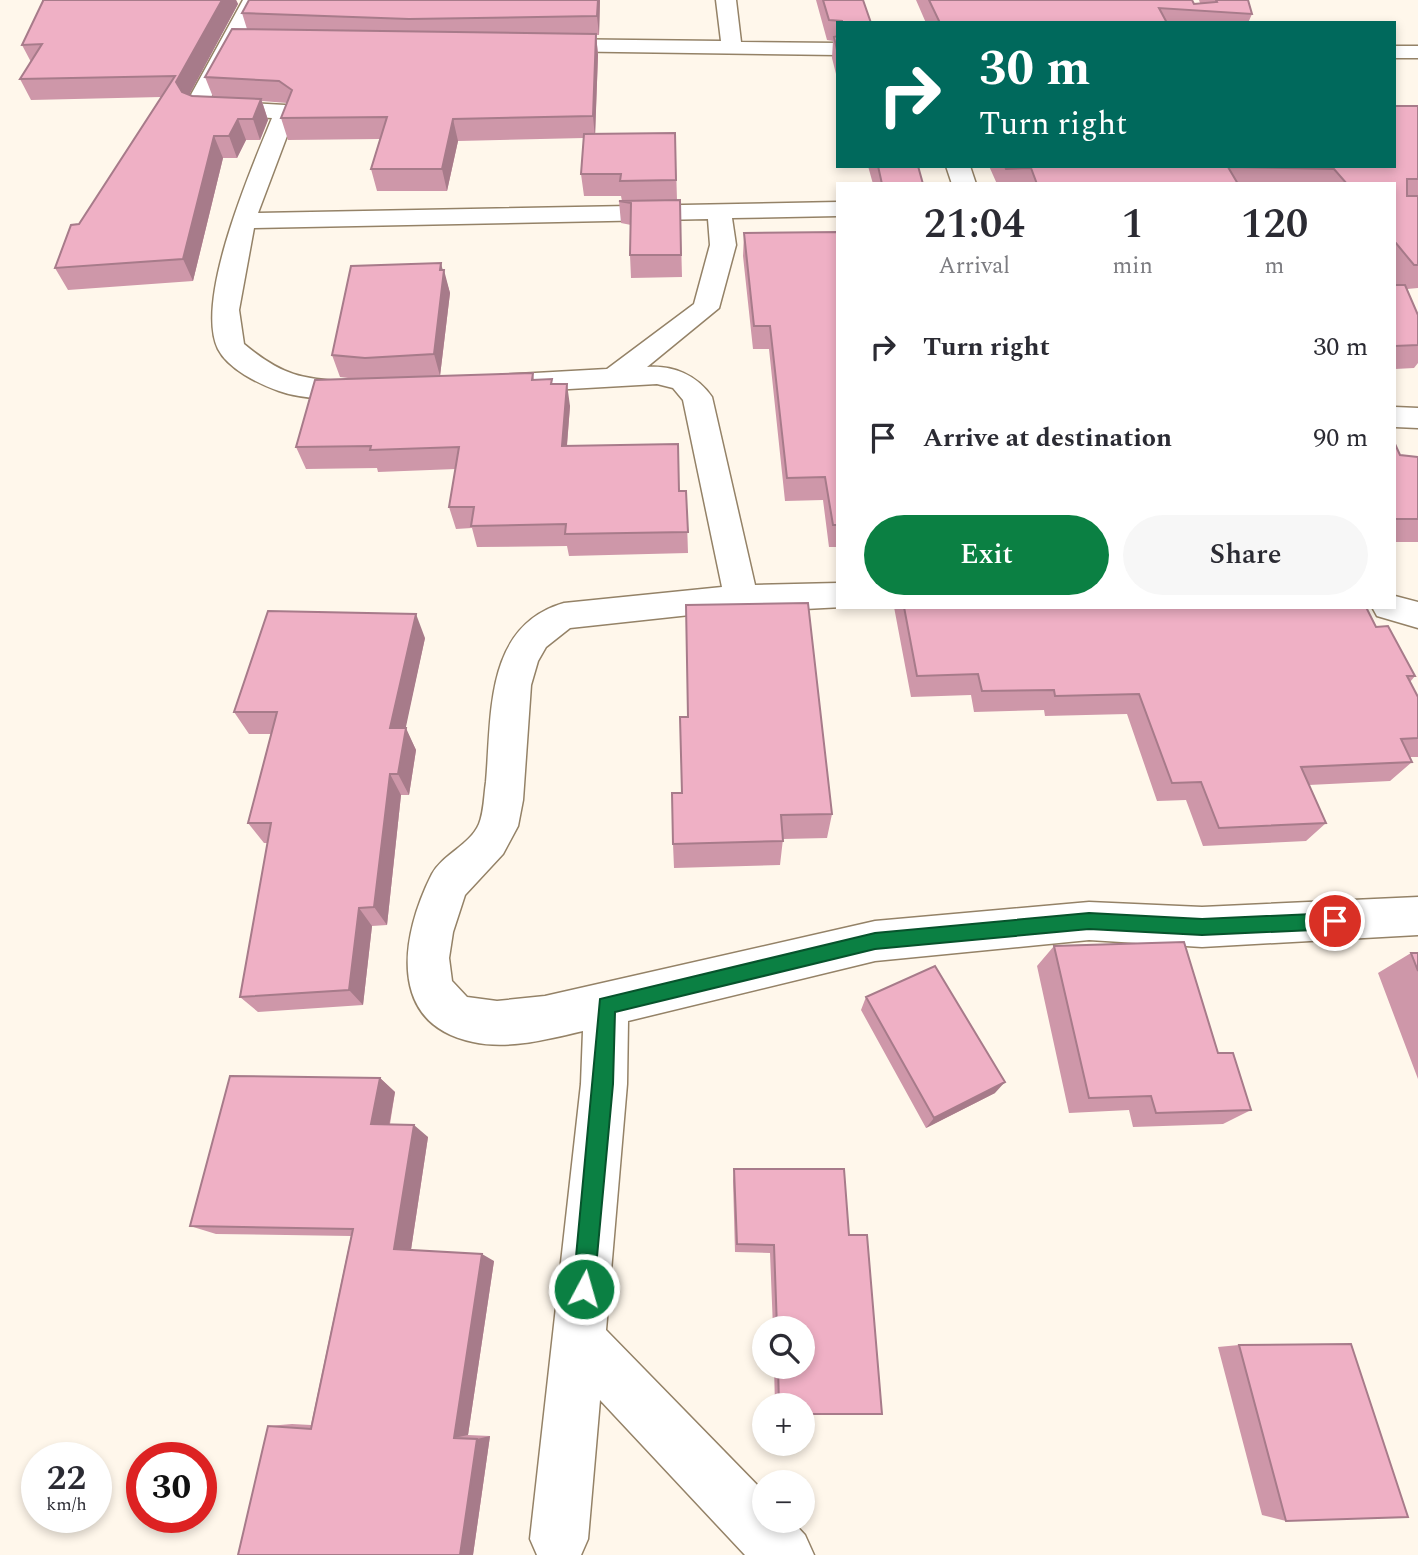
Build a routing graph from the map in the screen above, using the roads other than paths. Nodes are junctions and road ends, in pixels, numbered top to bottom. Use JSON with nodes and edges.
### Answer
{"nodes":[{"id":1,"x":253,"y":0,"type":"edge"},
{"id":2,"x":726,"y":0,"type":"edge"},
{"id":3,"x":232,"y":41,"type":"junction"},
{"id":4,"x":260,"y":42,"type":"edge"},
{"id":5,"x":525,"y":45,"type":"edge"},
{"id":6,"x":732,"y":48,"type":"junction"},
{"id":7,"x":836,"y":49,"type":"edge"},
{"id":8,"x":1396,"y":52,"type":"edge"},
{"id":9,"x":1418,"y":52,"type":"edge"},
{"id":10,"x":719,"y":209,"type":"junction"},
{"id":11,"x":836,"y":209,"type":"edge"},
{"id":12,"x":243,"y":221,"type":"junction"},
{"id":13,"x":615,"y":377,"type":"junction"},
{"id":14,"x":466,"y":386,"type":"edge"},
{"id":15,"x":385,"y":391,"type":"edge"},
{"id":16,"x":1396,"y":417,"type":"edge"},
{"id":17,"x":1418,"y":418,"type":"edge"},
{"id":18,"x":836,"y":596,"type":"edge"},
{"id":19,"x":741,"y":597,"type":"junction"},
{"id":20,"x":1396,"y":609,"type":"edge"},
{"id":21,"x":1418,"y":615,"type":"edge"},
{"id":22,"x":1418,"y":916,"type":"edge"},
{"id":23,"x":606,"y":1005,"type":"junction"},
{"id":24,"x":579,"y":1339,"type":"junction"},
{"id":25,"x":559,"y":1539,"type":"dead end"},
{"id":26,"x":785,"y":1555,"type":"edge"}],
"edges":[{"from":1,"to":3,"type":"street"},
{"from":2,"to":6,"type":"street"},
{"from":3,"to":4,"type":"street"},
{"from":3,"to":12,"type":"street"},
{"from":5,"to":6,"type":"street"},
{"from":6,"to":7,"type":"street"},
{"from":8,"to":9,"type":"street"},
{"from":10,"to":11,"type":"street"},
{"from":10,"to":12,"type":"street"},
{"from":10,"to":13,"type":"street"},
{"from":12,"to":15,"type":"street"},
{"from":13,"to":14,"type":"street"},
{"from":13,"to":19,"type":"street"},
{"from":16,"to":17,"type":"street"},
{"from":18,"to":19,"type":"street"},
{"from":19,"to":23,"type":"street"},
{"from":20,"to":21,"type":"street"},
{"from":22,"to":23,"type":"street"},
{"from":23,"to":24,"type":"street"},
{"from":24,"to":25,"type":"street"},
{"from":24,"to":26,"type":"street"}]}
